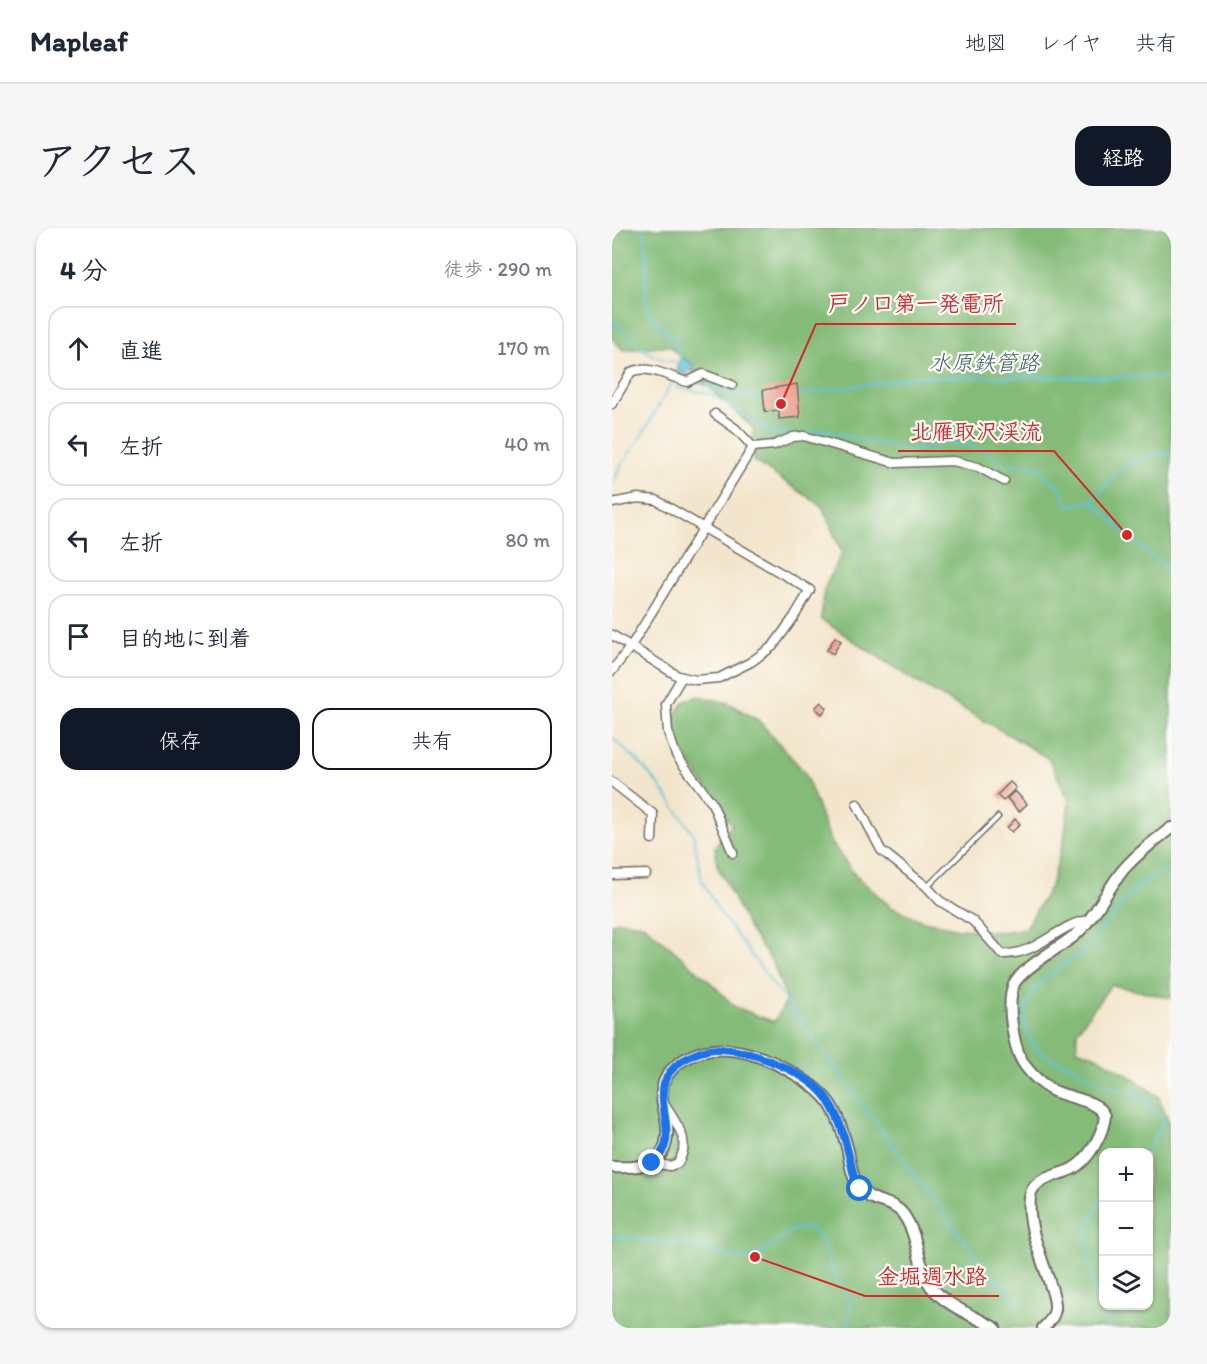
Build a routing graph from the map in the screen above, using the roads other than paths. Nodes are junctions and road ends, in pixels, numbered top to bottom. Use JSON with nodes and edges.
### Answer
{"nodes":[{"id":1,"x":732,"y":385,"type":"dead end"},
{"id":2,"x":612,"y":404,"type":"edge"},
{"id":3,"x":715,"y":414,"type":"dead end"},
{"id":4,"x":753,"y":447,"type":"junction"},
{"id":5,"x":1004,"y":481,"type":"dead end"},
{"id":6,"x":612,"y":503,"type":"edge"},
{"id":7,"x":705,"y":527,"type":"junction"},
{"id":8,"x":612,"y":635,"type":"edge"},
{"id":9,"x":632,"y":646,"type":"junction"},
{"id":10,"x":612,"y":671,"type":"edge"},
{"id":11,"x":682,"y":677,"type":"junction"},
{"id":12,"x":612,"y":782,"type":"edge"},
{"id":13,"x":857,"y":804,"type":"dead end"},
{"id":14,"x":998,"y":816,"type":"dead end"},
{"id":15,"x":1171,"y":828,"type":"edge"},
{"id":16,"x":652,"y":839,"type":"dead end"},
{"id":17,"x":733,"y":853,"type":"dead end"},
{"id":18,"x":646,"y":874,"type":"dead end"},
{"id":19,"x":612,"y":875,"type":"edge"},
{"id":20,"x":927,"y":887,"type":"junction"},
{"id":21,"x":1089,"y":920,"type":"junction"},
{"id":22,"x":662,"y":1099,"type":"junction"},
{"id":23,"x":652,"y":1163,"type":"junction"},
{"id":24,"x":612,"y":1167,"type":"edge"},
{"id":25,"x":995,"y":1328,"type":"edge"},
{"id":26,"x":1043,"y":1328,"type":"edge"}],
"edges":[{"from":1,"to":2,"type":"street"},
{"from":3,"to":4,"type":"street"},
{"from":4,"to":5,"type":"street"},
{"from":4,"to":7,"type":"street"},
{"from":6,"to":7,"type":"street"},
{"from":7,"to":9,"type":"street"},
{"from":7,"to":11,"type":"street"},
{"from":8,"to":9,"type":"street"},
{"from":9,"to":10,"type":"street"},
{"from":9,"to":11,"type":"street"},
{"from":11,"to":17,"type":"street"},
{"from":12,"to":16,"type":"street"},
{"from":13,"to":20,"type":"street"},
{"from":14,"to":20,"type":"lane"},
{"from":15,"to":21,"type":"street"},
{"from":18,"to":19,"type":"street"},
{"from":20,"to":21,"type":"street"},
{"from":21,"to":26,"type":"street"},
{"from":22,"to":23,"type":"street"},
{"from":22,"to":23,"type":"street"},
{"from":22,"to":25,"type":"street"},
{"from":23,"to":24,"type":"street"}]}
